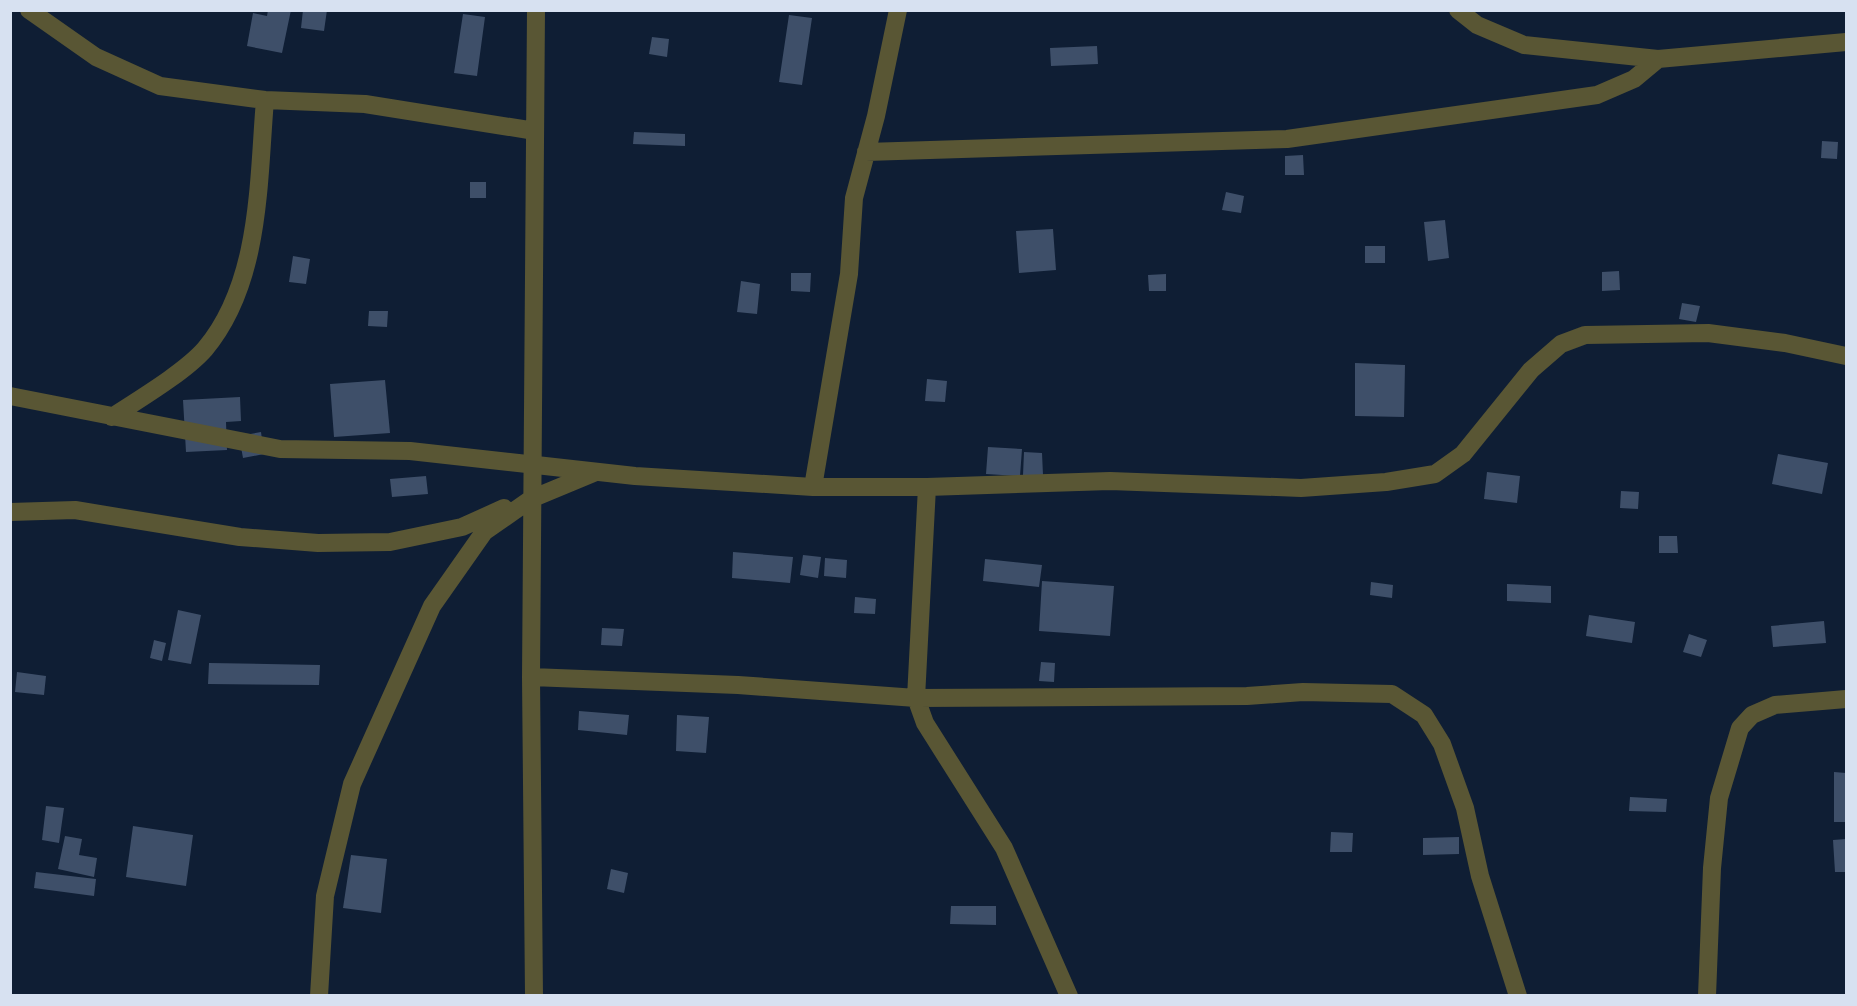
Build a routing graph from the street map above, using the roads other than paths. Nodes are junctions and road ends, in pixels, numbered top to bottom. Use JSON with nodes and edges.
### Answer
{"nodes":[{"id":1,"x":29,"y":10,"type":"edge"},
{"id":2,"x":536,"y":10,"type":"edge"},
{"id":3,"x":898,"y":10,"type":"edge"},
{"id":4,"x":1458,"y":10,"type":"edge"},
{"id":5,"x":1846,"y":42,"type":"edge"},
{"id":6,"x":1658,"y":59,"type":"junction"},
{"id":7,"x":265,"y":99,"type":"junction"},
{"id":8,"x":535,"y":131,"type":"junction"},
{"id":9,"x":866,"y":152,"type":"junction"},
{"id":10,"x":1846,"y":356,"type":"edge"},
{"id":11,"x":10,"y":396,"type":"edge"},
{"id":12,"x":112,"y":417,"type":"junction"},
{"id":13,"x":532,"y":463,"type":"junction"},
{"id":14,"x":598,"y":471,"type":"junction"},
{"id":15,"x":813,"y":487,"type":"junction"},
{"id":16,"x":927,"y":487,"type":"junction"},
{"id":17,"x":531,"y":499,"type":"junction"},
{"id":18,"x":10,"y":512,"type":"edge"},
{"id":19,"x":531,"y":677,"type":"junction"},
{"id":20,"x":916,"y":698,"type":"junction"},
{"id":21,"x":1846,"y":699,"type":"edge"},
{"id":22,"x":319,"y":996,"type":"edge"},
{"id":23,"x":534,"y":996,"type":"edge"},
{"id":24,"x":1069,"y":996,"type":"edge"},
{"id":25,"x":1518,"y":996,"type":"edge"},
{"id":26,"x":1707,"y":996,"type":"edge"}],
"edges":[{"from":1,"to":7,"type":"street"},
{"from":2,"to":8,"type":"street"},
{"from":3,"to":9,"type":"street"},
{"from":4,"to":6,"type":"street"},
{"from":5,"to":6,"type":"street"},
{"from":6,"to":9,"type":"street"},
{"from":7,"to":8,"type":"street"},
{"from":7,"to":12,"type":"street"},
{"from":8,"to":13,"type":"street"},
{"from":9,"to":15,"type":"street"},
{"from":10,"to":16,"type":"street"},
{"from":11,"to":12,"type":"street"},
{"from":12,"to":13,"type":"street"},
{"from":13,"to":14,"type":"street"},
{"from":13,"to":17,"type":"street"},
{"from":14,"to":15,"type":"street"},
{"from":14,"to":17,"type":"street"},
{"from":15,"to":16,"type":"street"},
{"from":16,"to":20,"type":"street"},
{"from":17,"to":18,"type":"street"},
{"from":17,"to":19,"type":"street"},
{"from":17,"to":22,"type":"street"},
{"from":19,"to":20,"type":"street"},
{"from":19,"to":23,"type":"street"},
{"from":20,"to":24,"type":"street"},
{"from":20,"to":25,"type":"street"},
{"from":21,"to":26,"type":"street"}]}
